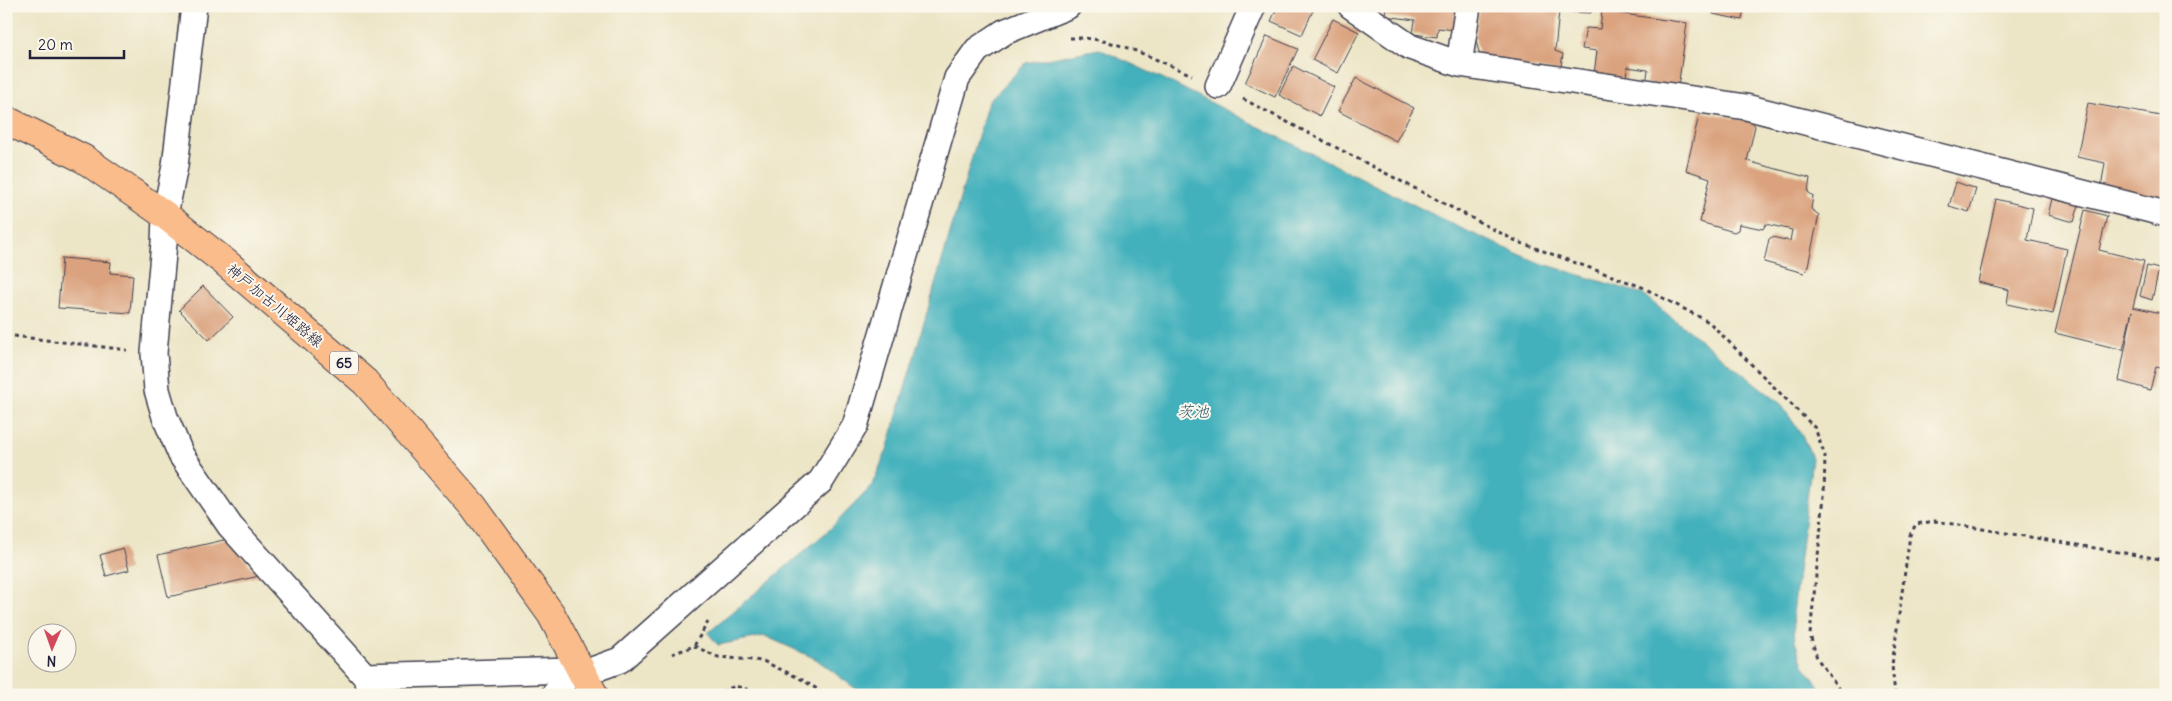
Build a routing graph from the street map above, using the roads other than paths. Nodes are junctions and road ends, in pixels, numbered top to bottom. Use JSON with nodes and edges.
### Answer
{"nodes":[{"id":1,"x":194,"y":6,"type":"edge"},
{"id":2,"x":1068,"y":6,"type":"edge"},
{"id":3,"x":1253,"y":6,"type":"edge"},
{"id":4,"x":1351,"y":6,"type":"edge"},
{"id":5,"x":1468,"y":6,"type":"edge"},
{"id":6,"x":1459,"y":64,"type":"junction"},
{"id":7,"x":1218,"y":86,"type":"road end"},
{"id":8,"x":6,"y":120,"type":"edge"},
{"id":9,"x":2166,"y":214,"type":"edge"},
{"id":10,"x":165,"y":215,"type":"junction"},
{"id":11,"x":583,"y":679,"type":"edge"},
{"id":12,"x":370,"y":686,"type":"edge"},
{"id":13,"x":554,"y":695,"type":"edge"}],
"edges":[{"from":1,"to":10,"type":"street"},
{"from":2,"to":11,"type":"street"},
{"from":3,"to":7,"type":"street"},
{"from":4,"to":6,"type":"street"},
{"from":5,"to":6,"type":"street"},
{"from":6,"to":9,"type":"street"},
{"from":8,"to":10,"type":"main road","name":"神戸加古川姫路線","number":"65"},
{"from":10,"to":11,"type":"main road","name":"神戸加古川姫路線","number":"65"},
{"from":10,"to":12,"type":"street"},
{"from":11,"to":12,"type":"street"},
{"from":11,"to":13,"type":"street"}]}
